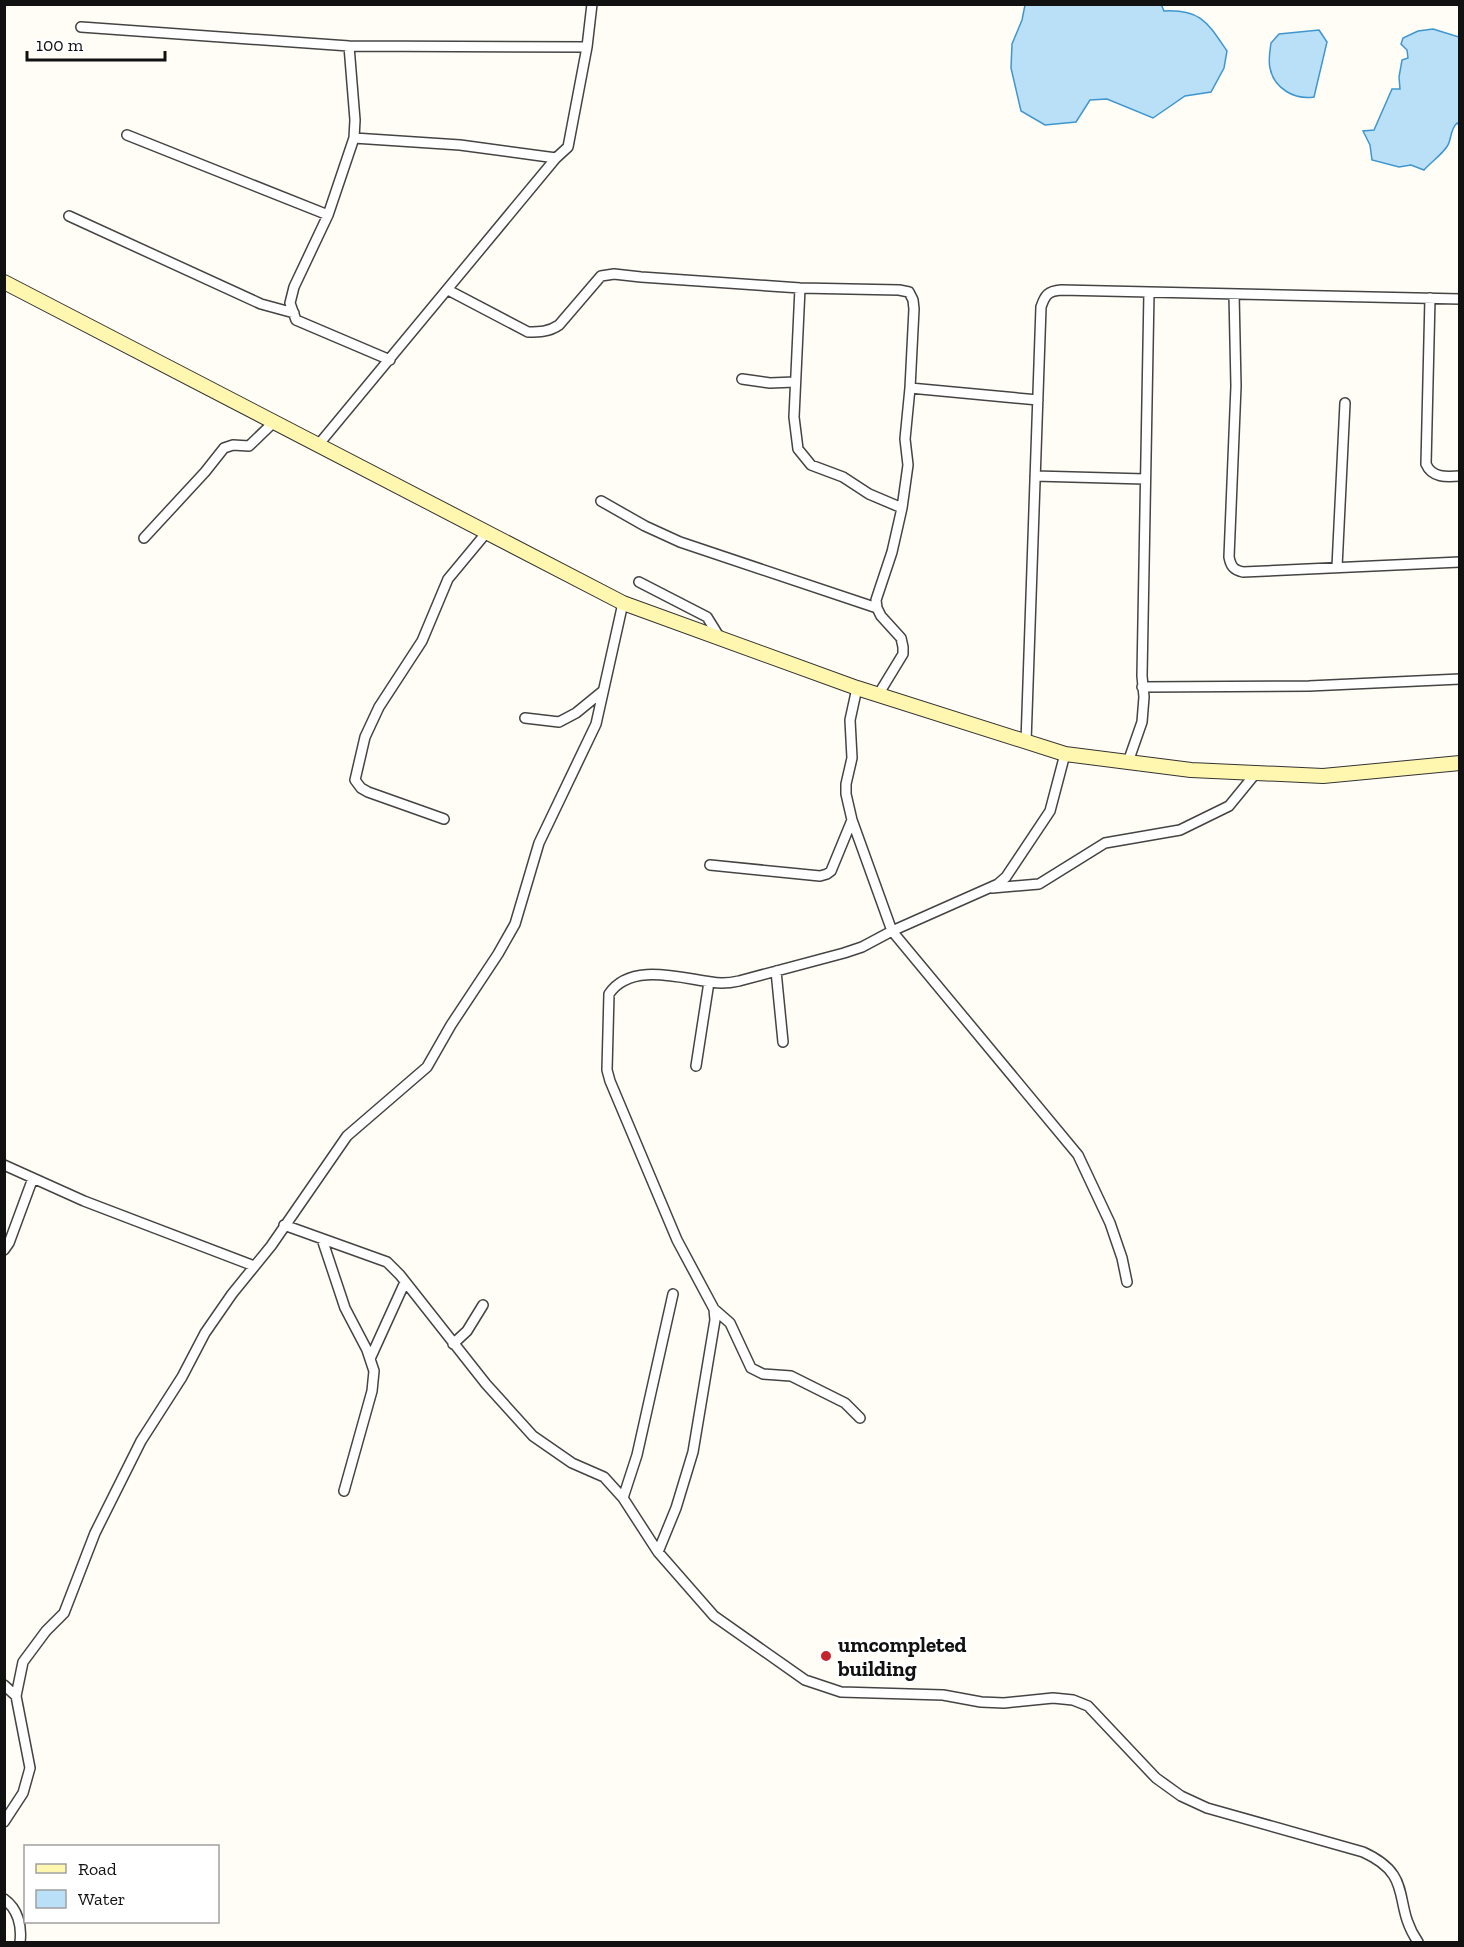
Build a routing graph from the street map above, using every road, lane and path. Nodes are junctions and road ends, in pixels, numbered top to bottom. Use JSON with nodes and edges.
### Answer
{"nodes":[{"id":1,"x":592,"y":4,"type":"edge"},
{"id":2,"x":81,"y":27,"type":"dead end"},
{"id":3,"x":349,"y":46,"type":"junction"},
{"id":4,"x":587,"y":47,"type":"junction"},
{"id":5,"x":128,"y":135,"type":"dead end"},
{"id":6,"x":354,"y":138,"type":"junction"},
{"id":7,"x":556,"y":158,"type":"junction"},
{"id":8,"x":328,"y":215,"type":"junction"},
{"id":9,"x":69,"y":216,"type":"dead end"},
{"id":10,"x":4,"y":282,"type":"edge"},
{"id":11,"x":800,"y":288,"type":"junction"},
{"id":12,"x":448,"y":290,"type":"junction"},
{"id":13,"x":1149,"y":292,"type":"junction"},
{"id":14,"x":1234,"y":294,"type":"junction"},
{"id":15,"x":1430,"y":298,"type":"junction"},
{"id":16,"x":1460,"y":299,"type":"edge"},
{"id":17,"x":294,"y":313,"type":"junction"},
{"id":18,"x":390,"y":360,"type":"junction"},
{"id":19,"x":742,"y":379,"type":"dead end"},
{"id":20,"x":795,"y":382,"type":"junction"},
{"id":21,"x":910,"y":387,"type":"junction"},
{"id":22,"x":1038,"y":400,"type":"junction"},
{"id":23,"x":1345,"y":403,"type":"dead end"},
{"id":24,"x":274,"y":421,"type":"junction"},
{"id":25,"x":319,"y":444,"type":"junction"},
{"id":26,"x":1035,"y":476,"type":"junction"},
{"id":27,"x":1460,"y":476,"type":"edge"},
{"id":28,"x":1145,"y":479,"type":"junction"},
{"id":29,"x":601,"y":501,"type":"dead end"},
{"id":30,"x":902,"y":508,"type":"junction"},
{"id":31,"x":487,"y":532,"type":"junction"},
{"id":32,"x":144,"y":538,"type":"dead end"},
{"id":33,"x":1460,"y":562,"type":"edge"},
{"id":34,"x":1337,"y":567,"type":"junction"},
{"id":35,"x":639,"y":582,"type":"dead end"},
{"id":36,"x":623,"y":603,"type":"junction"},
{"id":37,"x":877,"y":608,"type":"junction"},
{"id":38,"x":720,"y":639,"type":"junction"},
{"id":39,"x":1460,"y":679,"type":"edge"},
{"id":40,"x":1142,"y":687,"type":"junction"},
{"id":41,"x":857,"y":688,"type":"junction"},
{"id":42,"x":603,"y":691,"type":"junction"},
{"id":43,"x":878,"y":695,"type":"junction"},
{"id":44,"x":525,"y":718,"type":"dead end"},
{"id":45,"x":1026,"y":742,"type":"junction"},
{"id":46,"x":1065,"y":754,"type":"junction"},
{"id":47,"x":1128,"y":762,"type":"junction"},
{"id":48,"x":1460,"y":763,"type":"edge"},
{"id":49,"x":1256,"y":773,"type":"junction"},
{"id":50,"x":444,"y":819,"type":"dead end"},
{"id":51,"x":852,"y":820,"type":"junction"},
{"id":52,"x":710,"y":865,"type":"dead end"},
{"id":53,"x":990,"y":888,"type":"junction"},
{"id":54,"x":892,"y":931,"type":"junction"},
{"id":55,"x":776,"y":972,"type":"junction"},
{"id":56,"x":710,"y":982,"type":"junction"},
{"id":57,"x":783,"y":1042,"type":"dead end"},
{"id":58,"x":696,"y":1066,"type":"dead end"},
{"id":59,"x":4,"y":1165,"type":"edge"},
{"id":60,"x":33,"y":1178,"type":"junction"},
{"id":61,"x":285,"y":1225,"type":"junction"},
{"id":62,"x":322,"y":1239,"type":"junction"},
{"id":63,"x":4,"y":1250,"type":"edge"},
{"id":64,"x":254,"y":1266,"type":"junction"},
{"id":65,"x":405,"y":1282,"type":"junction"},
{"id":66,"x":1127,"y":1282,"type":"dead end"},
{"id":67,"x":673,"y":1294,"type":"dead end"},
{"id":68,"x":483,"y":1305,"type":"dead end"},
{"id":69,"x":714,"y":1309,"type":"junction"},
{"id":70,"x":453,"y":1344,"type":"junction"},
{"id":71,"x":370,"y":1359,"type":"junction"},
{"id":72,"x":860,"y":1418,"type":"dead end"},
{"id":73,"x":344,"y":1491,"type":"dead end"},
{"id":74,"x":623,"y":1498,"type":"junction"},
{"id":75,"x":658,"y":1552,"type":"junction"},
{"id":76,"x":4,"y":1685,"type":"edge"},
{"id":77,"x":16,"y":1696,"type":"junction"},
{"id":78,"x":4,"y":1822,"type":"edge"},
{"id":79,"x":4,"y":1899,"type":"edge"},
{"id":80,"x":21,"y":1942,"type":"edge"},
{"id":81,"x":1418,"y":1942,"type":"edge"}],
"edges":[{"from":1,"to":4,"type":"street"},
{"from":2,"to":3,"type":"street"},
{"from":3,"to":4,"type":"street"},
{"from":3,"to":6,"type":"street"},
{"from":4,"to":7,"type":"street"},
{"from":5,"to":8,"type":"street"},
{"from":6,"to":7,"type":"street"},
{"from":6,"to":8,"type":"street"},
{"from":7,"to":12,"type":"street"},
{"from":8,"to":17,"type":"street"},
{"from":9,"to":17,"type":"street"},
{"from":10,"to":24,"type":"main road"},
{"from":11,"to":12,"type":"street"},
{"from":11,"to":20,"type":"street"},
{"from":11,"to":21,"type":"street"},
{"from":12,"to":18,"type":"street"},
{"from":13,"to":14,"type":"street"},
{"from":13,"to":22,"type":"street"},
{"from":13,"to":28,"type":"street"},
{"from":14,"to":15,"type":"street"},
{"from":14,"to":34,"type":"street"},
{"from":15,"to":16,"type":"street"},
{"from":15,"to":27,"type":"street"},
{"from":17,"to":18,"type":"street"},
{"from":18,"to":25,"type":"street"},
{"from":19,"to":20,"type":"street"},
{"from":20,"to":30,"type":"street"},
{"from":21,"to":22,"type":"street"},
{"from":21,"to":30,"type":"street"},
{"from":22,"to":26,"type":"street"},
{"from":23,"to":34,"type":"street"},
{"from":24,"to":25,"type":"main road"},
{"from":24,"to":32,"type":"street"},
{"from":25,"to":31,"type":"main road"},
{"from":26,"to":28,"type":"street"},
{"from":26,"to":45,"type":"street"},
{"from":28,"to":40,"type":"street"},
{"from":29,"to":37,"type":"street"},
{"from":30,"to":37,"type":"street"},
{"from":31,"to":36,"type":"main road"},
{"from":31,"to":50,"type":"street"},
{"from":33,"to":34,"type":"street"},
{"from":35,"to":38,"type":"street"},
{"from":36,"to":38,"type":"main road"},
{"from":36,"to":42,"type":"street"},
{"from":37,"to":43,"type":"street"},
{"from":38,"to":41,"type":"main road"},
{"from":39,"to":40,"type":"street"},
{"from":40,"to":47,"type":"street"},
{"from":41,"to":43,"type":"main road"},
{"from":41,"to":51,"type":"street"},
{"from":42,"to":44,"type":"street"},
{"from":42,"to":61,"type":"street"},
{"from":43,"to":45,"type":"main road"},
{"from":45,"to":46,"type":"main road"},
{"from":46,"to":47,"type":"main road"},
{"from":46,"to":53,"type":"street"},
{"from":47,"to":49,"type":"main road"},
{"from":48,"to":49,"type":"main road"},
{"from":49,"to":53,"type":"street"},
{"from":51,"to":52,"type":"street"},
{"from":51,"to":54,"type":"street"},
{"from":53,"to":54,"type":"street"},
{"from":54,"to":55,"type":"street"},
{"from":54,"to":66,"type":"street"},
{"from":55,"to":56,"type":"street"},
{"from":55,"to":57,"type":"street"},
{"from":56,"to":58,"type":"street"},
{"from":56,"to":69,"type":"street"},
{"from":59,"to":60,"type":"street"},
{"from":60,"to":63,"type":"street"},
{"from":60,"to":64,"type":"street"},
{"from":61,"to":62,"type":"street"},
{"from":61,"to":64,"type":"street"},
{"from":62,"to":65,"type":"street"},
{"from":62,"to":71,"type":"street"},
{"from":64,"to":77,"type":"street"},
{"from":65,"to":70,"type":"street"},
{"from":65,"to":71,"type":"street"},
{"from":67,"to":74,"type":"street"},
{"from":68,"to":70,"type":"street"},
{"from":69,"to":72,"type":"street"},
{"from":69,"to":75,"type":"street"},
{"from":70,"to":74,"type":"street"},
{"from":71,"to":73,"type":"street"},
{"from":74,"to":75,"type":"street"},
{"from":75,"to":81,"type":"street"},
{"from":76,"to":77,"type":"street"},
{"from":77,"to":78,"type":"street"},
{"from":79,"to":80,"type":"street"}]}
